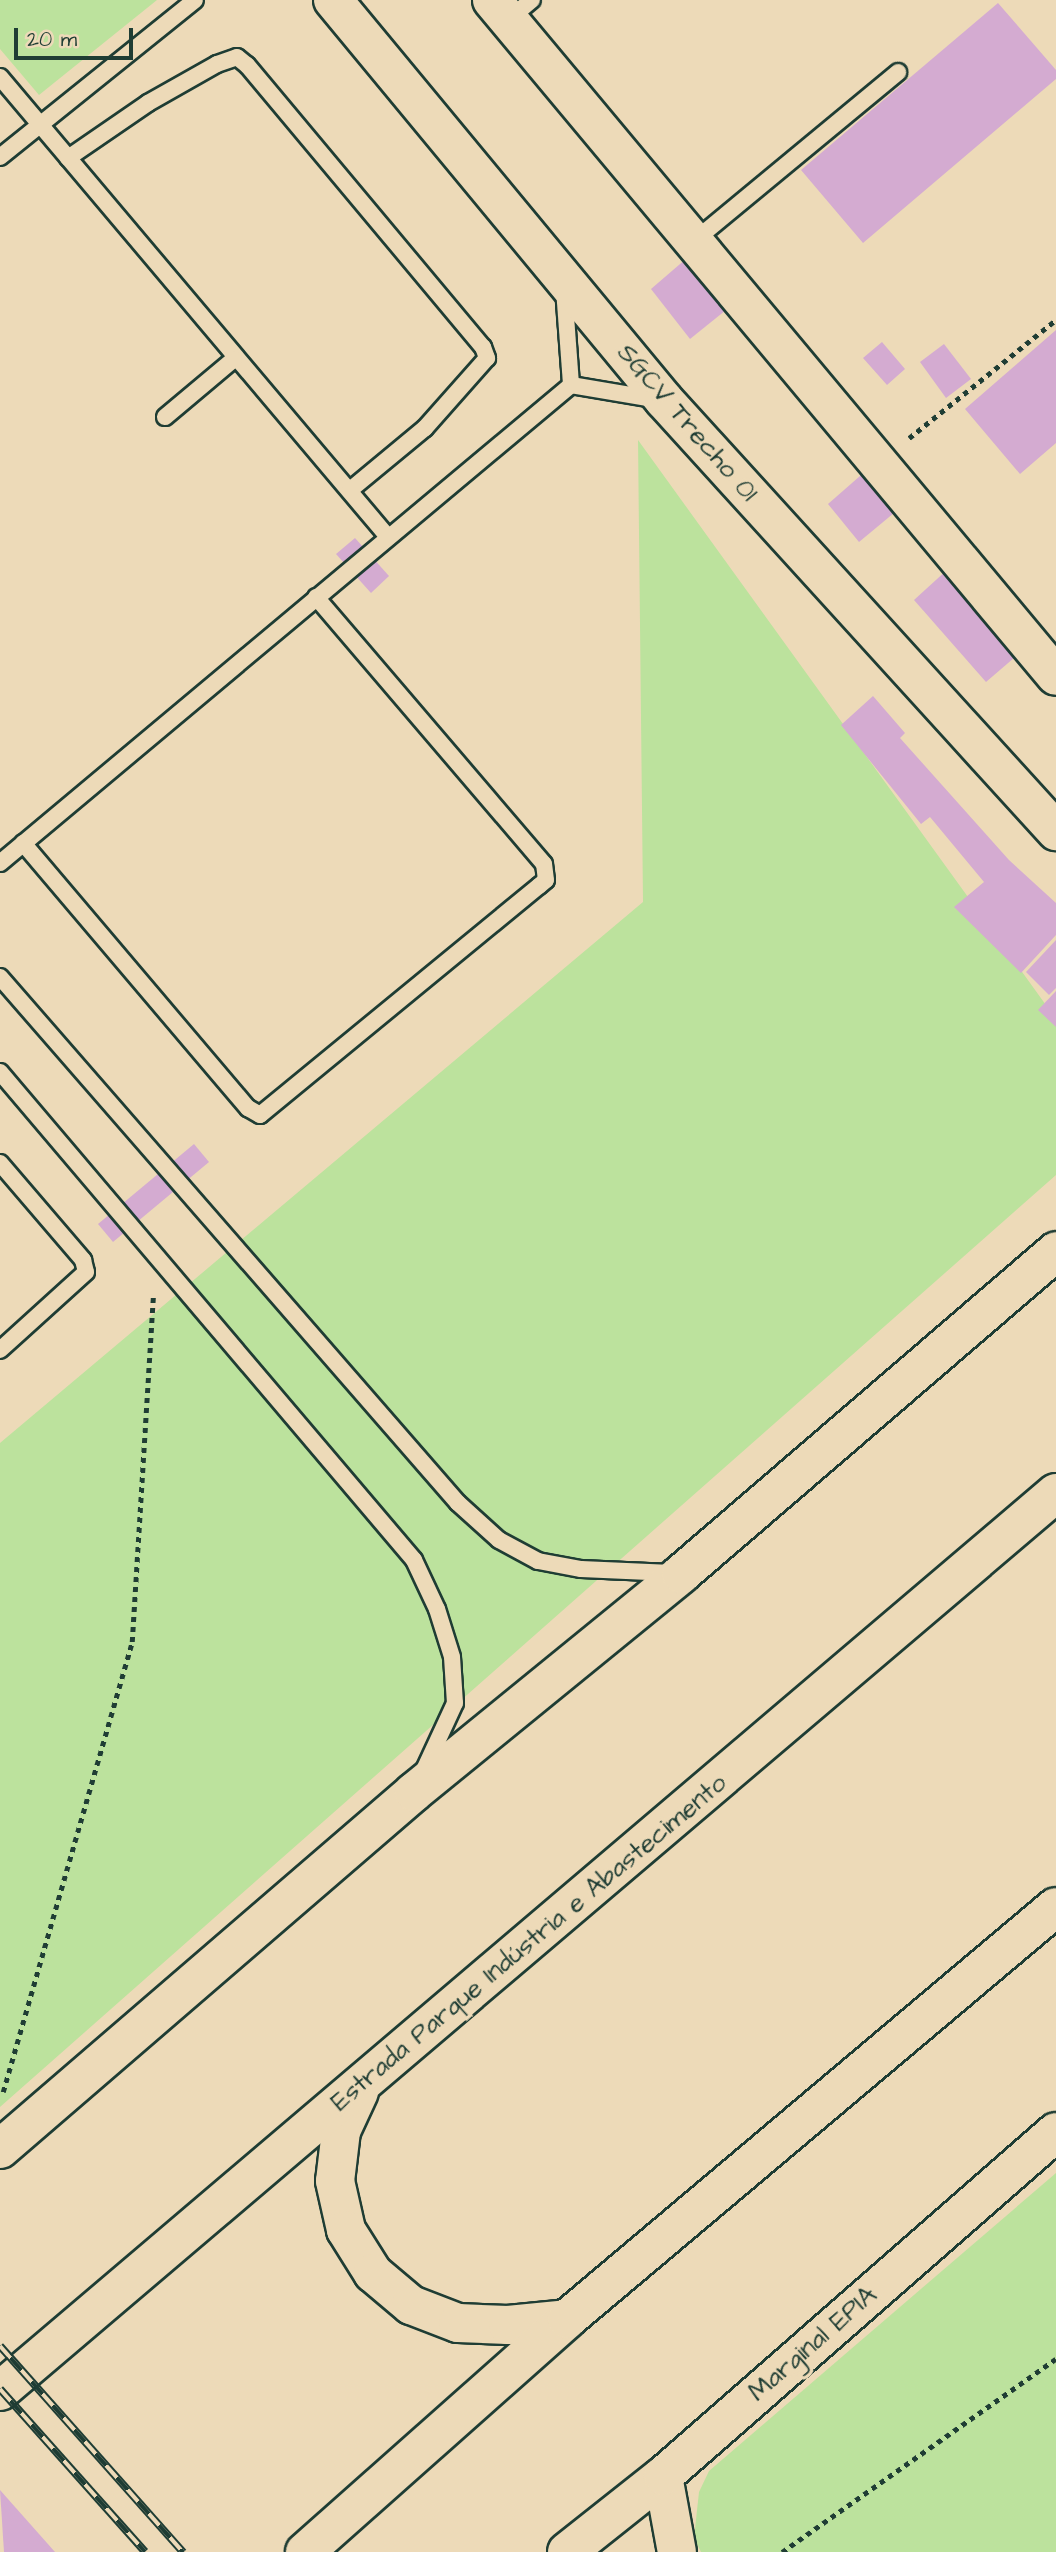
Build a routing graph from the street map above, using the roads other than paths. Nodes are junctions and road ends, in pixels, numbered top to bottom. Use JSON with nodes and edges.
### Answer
{"nodes":[{"id":1,"x":195,"y":0,"type":"edge"},
{"id":2,"x":333,"y":0,"type":"edge"},
{"id":3,"x":511,"y":7,"type":"edge"},
{"id":4,"x":898,"y":72,"type":"dead end"},
{"id":5,"x":0,"y":77,"type":"edge"},
{"id":6,"x":39,"y":124,"type":"junction"},
{"id":7,"x":0,"y":157,"type":"edge"},
{"id":8,"x":68,"y":158,"type":"junction"},
{"id":9,"x":694,"y":241,"type":"junction"},
{"id":10,"x":564,"y":280,"type":"junction"},
{"id":11,"x":234,"y":359,"type":"junction"},
{"id":12,"x":571,"y":385,"type":"junction"},
{"id":13,"x":664,"y":400,"type":"junction"},
{"id":14,"x":165,"y":417,"type":"dead end"},
{"id":15,"x":350,"y":490,"type":"junction"},
{"id":16,"x":388,"y":537,"type":"junction"},
{"id":17,"x":316,"y":597,"type":"junction"},
{"id":18,"x":1056,"y":676,"type":"edge"},
{"id":19,"x":1056,"y":831,"type":"edge"},
{"id":20,"x":23,"y":843,"type":"junction"},
{"id":21,"x":0,"y":863,"type":"edge"},
{"id":22,"x":0,"y":977,"type":"edge"},
{"id":23,"x":0,"y":1072,"type":"edge"},
{"id":24,"x":0,"y":1163,"type":"edge"},
{"id":25,"x":1056,"y":1251,"type":"edge"},
{"id":26,"x":0,"y":1350,"type":"edge"},
{"id":27,"x":1056,"y":1493,"type":"edge"},
{"id":28,"x":681,"y":1574,"type":"junction"},
{"id":29,"x":414,"y":1792,"type":"junction"},
{"id":30,"x":1056,"y":1908,"type":"edge"},
{"id":31,"x":362,"y":2085,"type":"junction"},
{"id":32,"x":1056,"y":2132,"type":"edge"},
{"id":33,"x":0,"y":2148,"type":"edge"},
{"id":34,"x":567,"y":2319,"type":"junction"},
{"id":35,"x":0,"y":2391,"type":"edge"},
{"id":36,"x":663,"y":2476,"type":"junction"},
{"id":37,"x":305,"y":2552,"type":"edge"},
{"id":38,"x":566,"y":2552,"type":"edge"},
{"id":39,"x":677,"y":2552,"type":"edge"}],
"edges":[{"from":1,"to":6,"type":"lane"},
{"from":2,"to":10,"type":"main road","name":"SGCV Trecho 01"},
{"from":3,"to":9,"type":"main road"},
{"from":4,"to":9,"type":"lane"},
{"from":5,"to":6,"type":"lane"},
{"from":6,"to":7,"type":"lane"},
{"from":6,"to":8,"type":"lane"},
{"from":8,"to":11,"type":"lane"},
{"from":8,"to":15,"type":"lane"},
{"from":9,"to":18,"type":"main road"},
{"from":10,"to":12,"type":"lane"},
{"from":10,"to":13,"type":"main road","name":"SGCV Trecho 01"},
{"from":11,"to":14,"type":"lane"},
{"from":11,"to":15,"type":"lane"},
{"from":12,"to":13,"type":"lane"},
{"from":12,"to":16,"type":"lane"},
{"from":13,"to":19,"type":"main road","name":"SGCV Trecho 01"},
{"from":15,"to":16,"type":"lane"},
{"from":16,"to":17,"type":"lane"},
{"from":17,"to":20,"type":"lane"},
{"from":17,"to":20,"type":"lane"},
{"from":20,"to":21,"type":"lane"},
{"from":22,"to":28,"type":"lane"},
{"from":23,"to":29,"type":"lane"},
{"from":24,"to":26,"type":"lane"},
{"from":25,"to":28,"type":"main road"},
{"from":27,"to":31,"type":"main road","name":"Estrada Parque Indústria e Abastecimento"},
{"from":28,"to":29,"type":"main road"},
{"from":29,"to":33,"type":"main road"},
{"from":30,"to":34,"type":"main road"},
{"from":31,"to":34,"type":"main road"},
{"from":31,"to":35,"type":"main road","name":"Estrada Parque Indústria e Abastecimento"},
{"from":32,"to":36,"type":"main road","name":"Marginal EPIA"},
{"from":34,"to":37,"type":"main road"},
{"from":36,"to":38,"type":"main road","name":"Marginal EPIA"},
{"from":36,"to":39,"type":"main road"}]}
